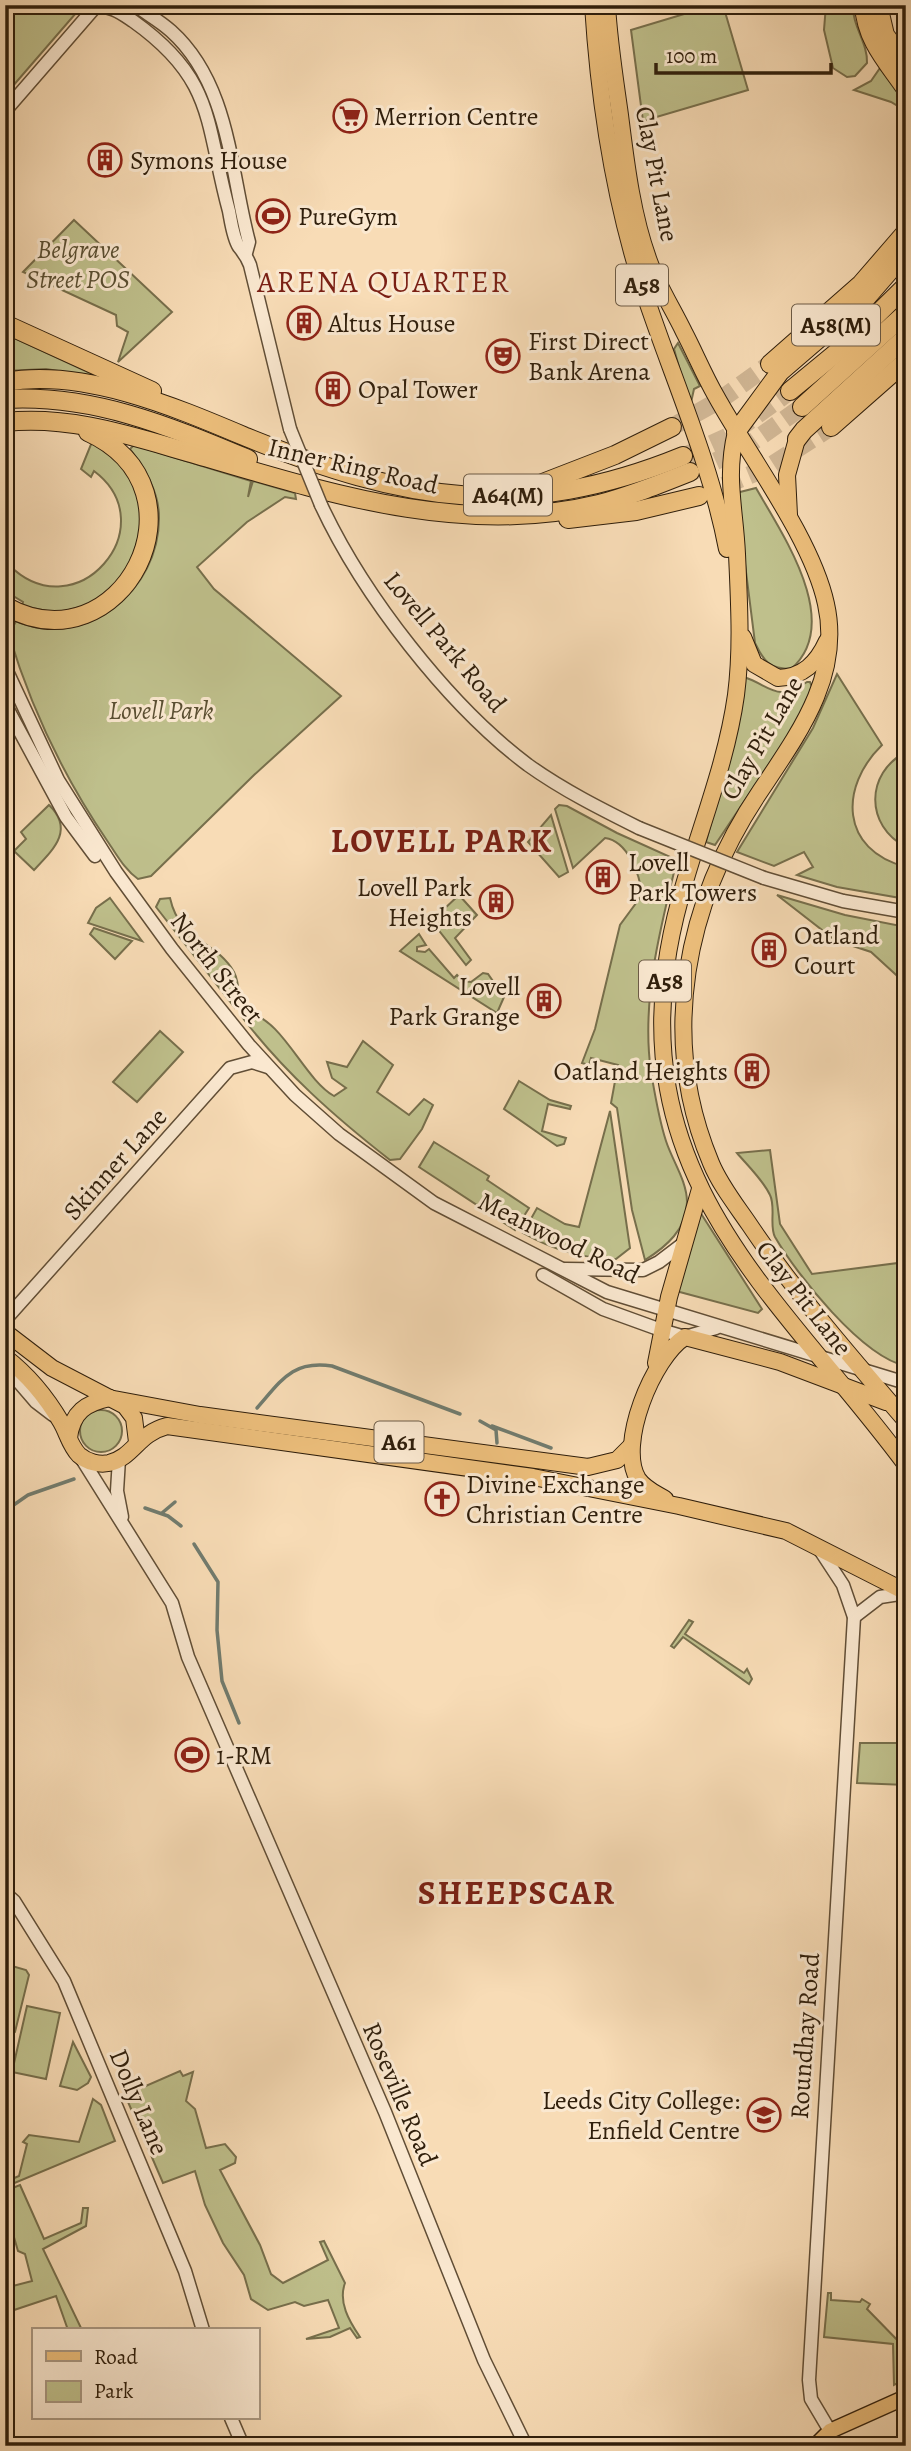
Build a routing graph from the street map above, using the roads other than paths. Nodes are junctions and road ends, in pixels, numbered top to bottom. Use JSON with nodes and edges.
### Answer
{"nodes":[{"id":1,"x":135,"y":5,"type":"edge"},
{"id":2,"x":593,"y":5,"type":"edge"},
{"id":3,"x":607,"y":5,"type":"edge"},
{"id":4,"x":863,"y":5,"type":"edge"},
{"id":5,"x":878,"y":5,"type":"edge"},
{"id":6,"x":96,"y":7,"type":"edge"},
{"id":7,"x":904,"y":61,"type":"edge"},
{"id":8,"x":906,"y":91,"type":"edge"},
{"id":9,"x":5,"y":110,"type":"edge"},
{"id":10,"x":906,"y":232,"type":"edge"},
{"id":11,"x":906,"y":252,"type":"edge"},
{"id":12,"x":246,"y":253,"type":"junction"},
{"id":13,"x":906,"y":269,"type":"edge"},
{"id":14,"x":906,"y":286,"type":"edge"},
{"id":15,"x":906,"y":313,"type":"edge"},
{"id":16,"x":5,"y":324,"type":"edge"},
{"id":17,"x":906,"y":337,"type":"edge"},
{"id":18,"x":906,"y":361,"type":"edge"},
{"id":19,"x":770,"y":364,"type":"tunnel mouth"},
{"id":20,"x":5,"y":382,"type":"edge"},
{"id":21,"x":790,"y":391,"type":"tunnel mouth"},
{"id":22,"x":762,"y":394,"type":"junction"},
{"id":23,"x":5,"y":399,"type":"edge"},
{"id":24,"x":802,"y":407,"type":"tunnel mouth"},
{"id":25,"x":726,"y":412,"type":"joint"},
{"id":26,"x":194,"y":415,"type":"junction"},
{"id":27,"x":5,"y":422,"type":"edge"},
{"id":28,"x":66,"y":422,"type":"junction"},
{"id":29,"x":741,"y":425,"type":"junction"},
{"id":30,"x":672,"y":427,"type":"tunnel mouth"},
{"id":31,"x":831,"y":427,"type":"tunnel mouth"},
{"id":32,"x":797,"y":439,"type":"joint"},
{"id":33,"x":282,"y":478,"type":"junction"},
{"id":34,"x":512,"y":495,"type":"junction"},
{"id":35,"x":699,"y":496,"type":"tunnel mouth"},
{"id":36,"x":516,"y":516,"type":"junction"},
{"id":37,"x":789,"y":520,"type":"junction"},
{"id":38,"x":737,"y":574,"type":"junction"},
{"id":39,"x":5,"y":606,"type":"edge"},
{"id":40,"x":740,"y":629,"type":"junction"},
{"id":41,"x":831,"y":632,"type":"junction"},
{"id":42,"x":5,"y":667,"type":"edge"},
{"id":43,"x":7,"y":709,"type":"edge"},
{"id":44,"x":23,"y":710,"type":"junction"},
{"id":45,"x":95,"y":856,"type":"dead end"},
{"id":46,"x":906,"y":912,"type":"edge"},
{"id":47,"x":270,"y":1068,"type":"junction"},
{"id":48,"x":700,"y":1189,"type":"junction"},
{"id":49,"x":434,"y":1203,"type":"joint"},
{"id":50,"x":684,"y":1243,"type":"junction"},
{"id":51,"x":558,"y":1268,"type":"junction"},
{"id":52,"x":543,"y":1275,"type":"dead end"},
{"id":53,"x":666,"y":1312,"type":"junction"},
{"id":54,"x":5,"y":1320,"type":"edge"},
{"id":55,"x":727,"y":1327,"type":"junction"},
{"id":56,"x":661,"y":1330,"type":"junction"},
{"id":57,"x":5,"y":1332,"type":"edge"},
{"id":58,"x":685,"y":1337,"type":"junction"},
{"id":59,"x":815,"y":1355,"type":"junction"},
{"id":60,"x":5,"y":1357,"type":"edge"},
{"id":61,"x":5,"y":1366,"type":"edge"},
{"id":62,"x":860,"y":1368,"type":"junction"},
{"id":63,"x":655,"y":1369,"type":"junction"},
{"id":64,"x":841,"y":1383,"type":"junction"},
{"id":65,"x":906,"y":1383,"type":"edge"},
{"id":66,"x":112,"y":1398,"type":"junction"},
{"id":67,"x":891,"y":1404,"type":"junction"},
{"id":68,"x":61,"y":1421,"type":"junction"},
{"id":69,"x":906,"y":1421,"type":"edge"},
{"id":70,"x":69,"y":1438,"type":"junction"},
{"id":71,"x":137,"y":1442,"type":"junction"},
{"id":72,"x":631,"y":1446,"type":"junction"},
{"id":73,"x":80,"y":1456,"type":"junction"},
{"id":74,"x":119,"y":1459,"type":"junction"},
{"id":75,"x":906,"y":1465,"type":"edge"},
{"id":76,"x":679,"y":1506,"type":"junction"},
{"id":77,"x":122,"y":1519,"type":"junction"},
{"id":78,"x":818,"y":1546,"type":"junction"},
{"id":79,"x":906,"y":1592,"type":"edge"},
{"id":80,"x":854,"y":1617,"type":"junction"},
{"id":81,"x":10,"y":1897,"type":"edge"},
{"id":82,"x":202,"y":2328,"type":"edge"},
{"id":83,"x":906,"y":2397,"type":"edge"},
{"id":84,"x":232,"y":2420,"type":"edge"},
{"id":85,"x":830,"y":2431,"type":"junction"},
{"id":86,"x":243,"y":2446,"type":"edge"},
{"id":87,"x":526,"y":2446,"type":"edge"},
{"id":88,"x":816,"y":2446,"type":"edge"}],
"edges":[{"from":1,"to":12,"type":"street"},
{"from":2,"to":38,"type":"highway","name":"Clay Pit Lane","number":"A58"},
{"from":3,"to":25,"type":"highway","name":"Clay Pit Lane","number":"A58"},
{"from":4,"to":8,"type":"highway"},
{"from":5,"to":7,"type":"highway"},
{"from":6,"to":9,"type":"street"},
{"from":6,"to":12,"type":"street"},
{"from":10,"to":19,"type":"highway"},
{"from":11,"to":22,"type":"highway","number":"A58(M)"},
{"from":12,"to":46,"type":"street","name":"Lovell Park Road","bridge":true},
{"from":13,"to":22,"type":"highway","number":"A58(M)"},
{"from":14,"to":21,"type":"highway"},
{"from":15,"to":24,"type":"highway"},
{"from":16,"to":26,"type":"highway","number":"A64(M)"},
{"from":17,"to":32,"type":"highway","number":"A58(M)"},
{"from":18,"to":31,"type":"highway"},
{"from":20,"to":26,"type":"highway","name":"Inner Ring Road","number":"A64(M)"},
{"from":22,"to":29,"type":"highway","number":"A58(M)"},
{"from":23,"to":33,"type":"highway","number":"A64(M)"},
{"from":25,"to":29,"type":"highway"},
{"from":26,"to":34,"type":"highway","name":"Inner Ring Road","number":"A64(M)"},
{"from":27,"to":28,"type":"highway","name":"Inner Ring Road","number":"A64(M)"},
{"from":28,"to":33,"type":"highway","name":"Inner Ring Road","number":"A64(M)"},
{"from":28,"to":39,"type":"highway","number":"A64(M)"},
{"from":29,"to":37,"type":"highway","name":"Clay Pit Lane","number":"A58"},
{"from":29,"to":38,"type":"highway","number":"A58"},
{"from":30,"to":34,"type":"highway","number":"A64(M)"},
{"from":32,"to":37,"type":"highway","number":"A58(M)"},
{"from":33,"to":36,"type":"highway","name":"Inner Ring Road","number":"A64(M)"},
{"from":34,"to":36,"type":"highway","name":"Inner Ring Road","number":"A64(M)"},
{"from":35,"to":36,"type":"highway","number":"A64(M)"},
{"from":37,"to":41,"type":"highway","name":"Clay Pit Lane","number":"A58"},
{"from":38,"to":40,"type":"highway","name":"Clay Pit Lane","number":"A58"},
{"from":40,"to":41,"type":"highway"},
{"from":40,"to":48,"type":"highway","name":"Clay Pit Lane","number":"A58"},
{"from":41,"to":62,"type":"highway","name":"Clay Pit Lane","number":"A58"},
{"from":42,"to":44,"type":"street","name":"North Street"},
{"from":43,"to":44,"type":"street"},
{"from":43,"to":45,"type":"street"},
{"from":44,"to":47,"type":"street","name":"North Street"},
{"from":47,"to":49,"type":"street","name":"North Street"},
{"from":47,"to":54,"type":"street","name":"Skinner Lane"},
{"from":48,"to":50,"type":"highway"},
{"from":48,"to":59,"type":"highway","name":"Clay Pit Lane","number":"A58"},
{"from":49,"to":51,"type":"street","name":"Meanwood Road"},
{"from":50,"to":51,"type":"street"},
{"from":50,"to":53,"type":"highway"},
{"from":51,"to":53,"type":"street","name":"Meanwood Road"},
{"from":52,"to":56,"type":"street","name":"Meanwood Road"},
{"from":53,"to":55,"type":"street","name":"Meanwood Road"},
{"from":53,"to":56,"type":"highway"},
{"from":55,"to":58,"type":"street"},
{"from":55,"to":59,"type":"street","name":"Meanwood Road"},
{"from":56,"to":58,"type":"street","name":"Meanwood Road"},
{"from":56,"to":63,"type":"highway"},
{"from":57,"to":66,"type":"highway","number":"A61"},
{"from":58,"to":63,"type":"highway"},
{"from":58,"to":64,"type":"highway","name":"Meanwood Road"},
{"from":59,"to":62,"type":"street","name":"Meanwood Road"},
{"from":59,"to":64,"type":"highway","name":"Clay Pit Lane","number":"A58"},
{"from":60,"to":68,"type":"highway"},
{"from":61,"to":68,"type":"street"},
{"from":62,"to":65,"type":"street","name":"Meanwood Road"},
{"from":62,"to":67,"type":"highway","name":"Clay Pit Lane","number":"A58"},
{"from":63,"to":72,"type":"highway"},
{"from":64,"to":67,"type":"highway","name":"Meanwood Road"},
{"from":64,"to":75,"type":"highway","name":"Clay Pit Lane","number":"A58"},
{"from":66,"to":70,"type":"highway"},
{"from":66,"to":71,"type":"highway"},
{"from":66,"to":72,"type":"highway","number":"A61"},
{"from":67,"to":69,"type":"highway","name":"Clay Pit Lane","number":"A58"},
{"from":68,"to":70,"type":"highway"},
{"from":70,"to":73,"type":"highway"},
{"from":71,"to":74,"type":"highway"},
{"from":71,"to":76,"type":"highway","number":"A61"},
{"from":72,"to":76,"type":"highway","number":"A61"},
{"from":73,"to":74,"type":"highway"},
{"from":73,"to":77,"type":"street","name":"Roseville Road"},
{"from":74,"to":77,"type":"street"},
{"from":76,"to":78,"type":"highway","number":"A61"},
{"from":77,"to":87,"type":"street","name":"Roseville Road"},
{"from":78,"to":79,"type":"highway","number":"A61"},
{"from":78,"to":80,"type":"street","name":"Roundhay Road"},
{"from":79,"to":80,"type":"street"},
{"from":80,"to":85,"type":"street","name":"Roundhay Road"},
{"from":81,"to":82,"type":"street","name":"Dolly Lane"},
{"from":83,"to":85,"type":"main road"},
{"from":84,"to":86,"type":"street"},
{"from":85,"to":88,"type":"main road"}]}
